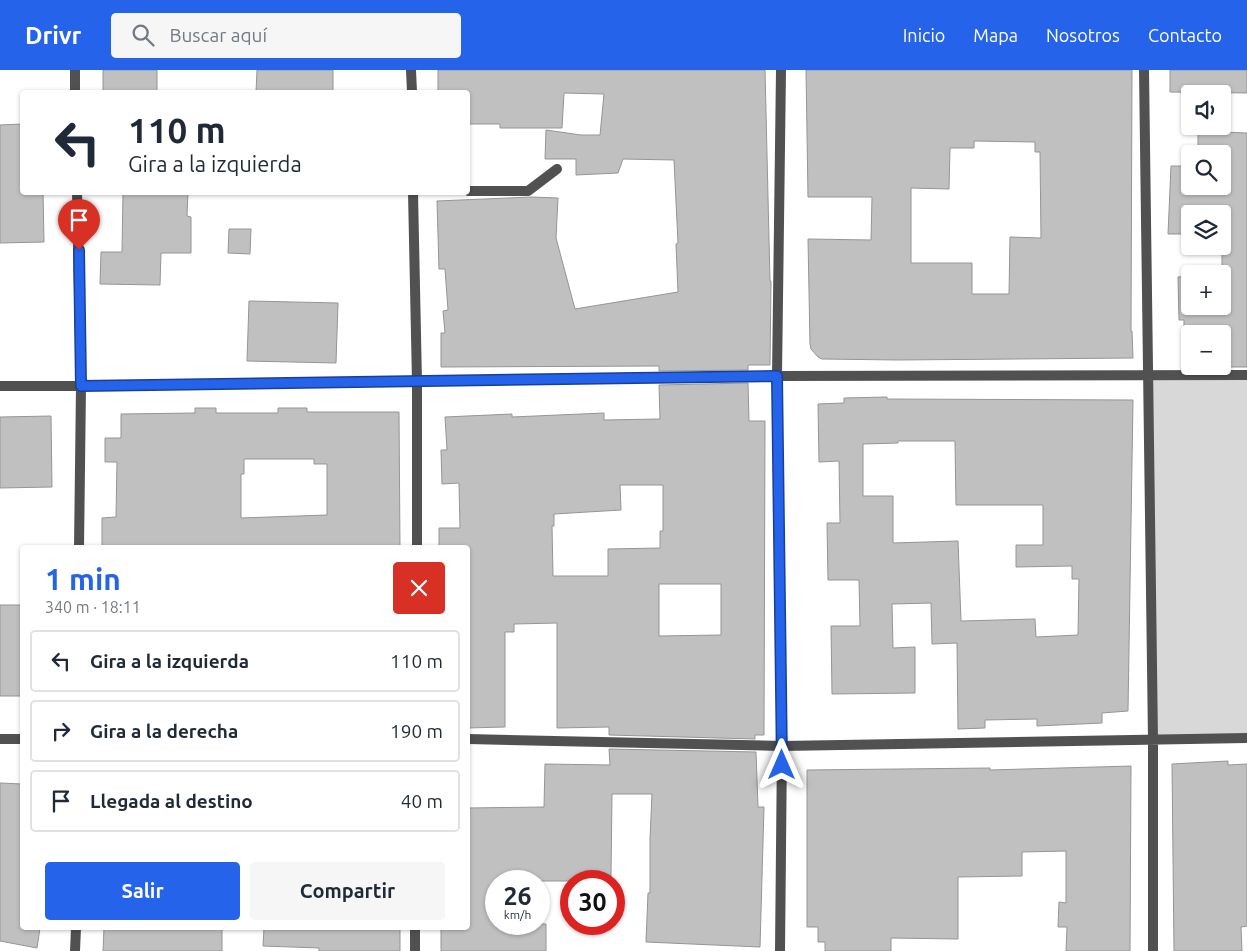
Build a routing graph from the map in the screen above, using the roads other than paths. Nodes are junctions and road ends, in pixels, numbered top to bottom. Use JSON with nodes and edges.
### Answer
{"nodes":[{"id":1,"x":75,"y":70,"type":"edge"},
{"id":2,"x":411,"y":70,"type":"edge"},
{"id":3,"x":782,"y":70,"type":"edge"},
{"id":4,"x":1144,"y":70,"type":"edge"},
{"id":5,"x":75,"y":90,"type":"edge"},
{"id":6,"x":412,"y":90,"type":"edge"},
{"id":7,"x":558,"y":169,"type":"dead end"},
{"id":8,"x":470,"y":191,"type":"edge"},
{"id":9,"x":78,"y":195,"type":"edge"},
{"id":10,"x":413,"y":195,"type":"edge"},
{"id":11,"x":1147,"y":374,"type":"junction"},
{"id":12,"x":1247,"y":375,"type":"edge"},
{"id":13,"x":777,"y":376,"type":"junction"},
{"id":14,"x":416,"y":382,"type":"junction"},
{"id":15,"x":0,"y":386,"type":"edge"},
{"id":16,"x":81,"y":386,"type":"junction"},
{"id":17,"x":79,"y":545,"type":"edge"},
{"id":18,"x":417,"y":545,"type":"edge"},
{"id":19,"x":1247,"y":738,"type":"edge"},
{"id":20,"x":0,"y":739,"type":"edge"},
{"id":21,"x":20,"y":739,"type":"edge"},
{"id":22,"x":470,"y":739,"type":"edge"},
{"id":23,"x":1153,"y":740,"type":"junction"},
{"id":24,"x":782,"y":746,"type":"junction"},
{"id":25,"x":76,"y":930,"type":"edge"},
{"id":26,"x":415,"y":930,"type":"edge"},
{"id":27,"x":76,"y":951,"type":"edge"},
{"id":28,"x":415,"y":951,"type":"edge"},
{"id":29,"x":780,"y":951,"type":"edge"},
{"id":30,"x":1153,"y":951,"type":"edge"}],
"edges":[{"from":1,"to":5,"type":"street"},
{"from":2,"to":6,"type":"street"},
{"from":3,"to":13,"type":"street"},
{"from":4,"to":11,"type":"street"},
{"from":7,"to":8,"type":"street"},
{"from":9,"to":16,"type":"street"},
{"from":10,"to":14,"type":"street"},
{"from":11,"to":12,"type":"street"},
{"from":11,"to":13,"type":"street"},
{"from":11,"to":23,"type":"street"},
{"from":13,"to":14,"type":"street"},
{"from":13,"to":24,"type":"street"},
{"from":14,"to":16,"type":"street"},
{"from":14,"to":18,"type":"street"},
{"from":15,"to":16,"type":"street"},
{"from":16,"to":17,"type":"street"},
{"from":19,"to":23,"type":"street"},
{"from":20,"to":21,"type":"street"},
{"from":22,"to":24,"type":"street"},
{"from":23,"to":24,"type":"street"},
{"from":23,"to":30,"type":"street"},
{"from":24,"to":29,"type":"street"},
{"from":25,"to":27,"type":"street"},
{"from":26,"to":28,"type":"street"}]}
